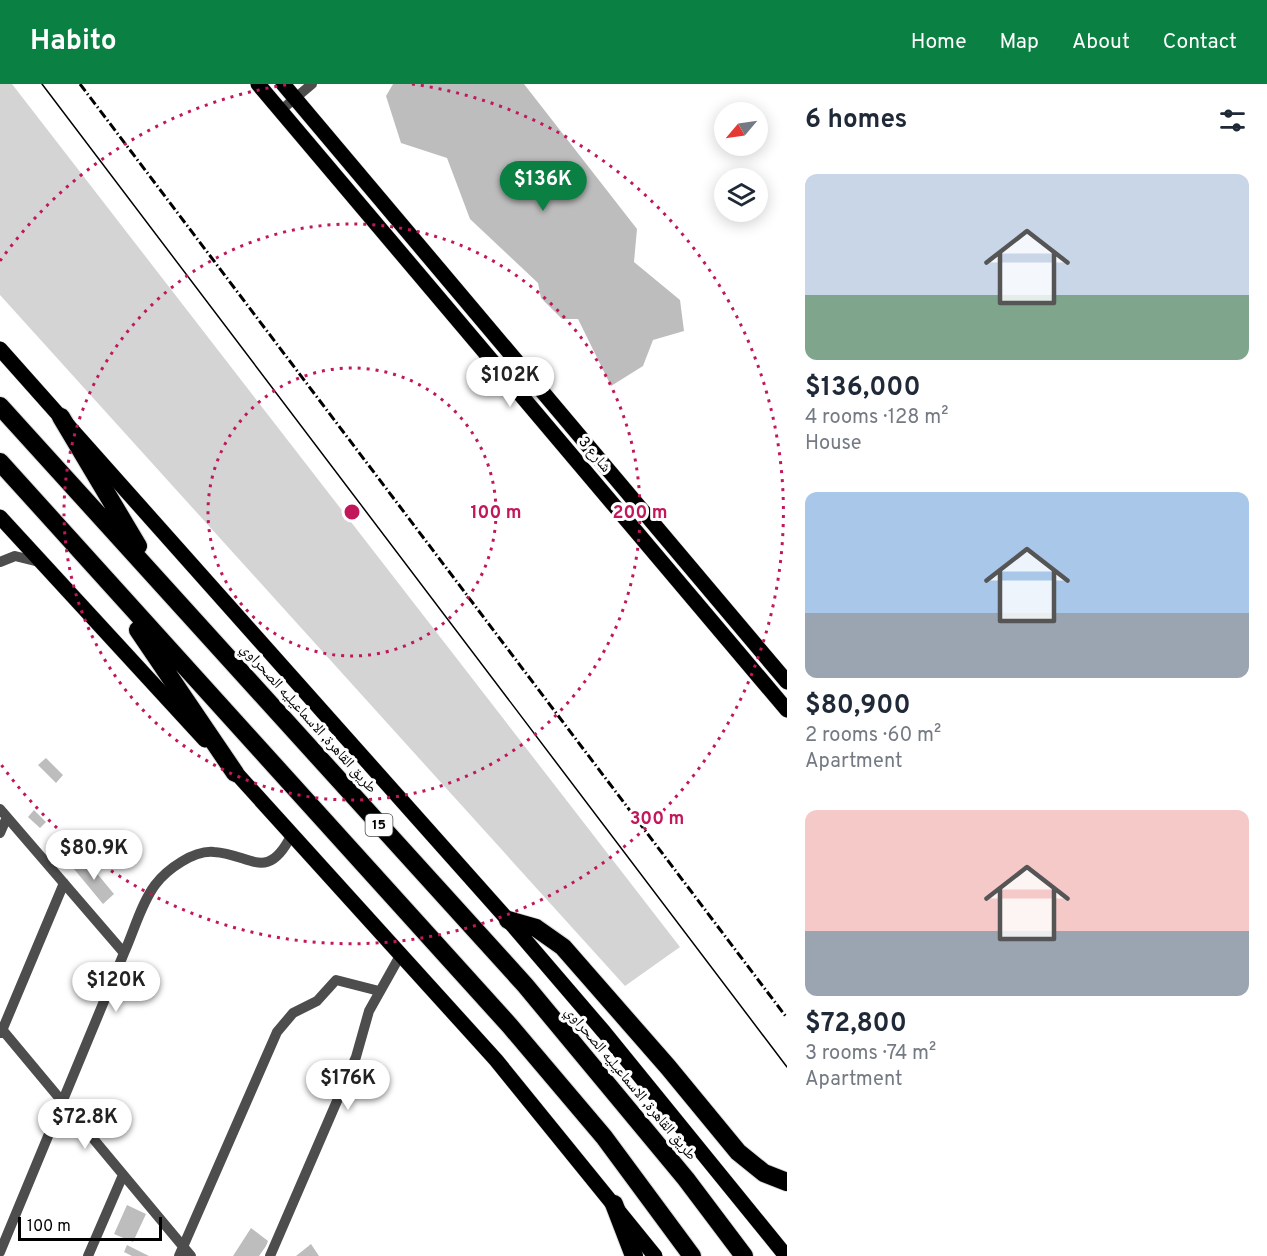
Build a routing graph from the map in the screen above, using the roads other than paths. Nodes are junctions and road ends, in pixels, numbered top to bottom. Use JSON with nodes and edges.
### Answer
{"nodes":[{"id":1,"x":283,"y":84,"type":"edge"},
{"id":2,"x":312,"y":84,"type":"edge"},
{"id":3,"x":265,"y":87,"type":"edge"},
{"id":4,"x":295,"y":98,"type":"junction"},
{"id":5,"x":280,"y":111,"type":"junction"},
{"id":6,"x":0,"y":349,"type":"edge"},
{"id":7,"x":0,"y":406,"type":"edge"},
{"id":8,"x":62,"y":417,"type":"junction"},
{"id":9,"x":0,"y":462,"type":"edge"},
{"id":10,"x":0,"y":517,"type":"edge"},
{"id":11,"x":0,"y":562,"type":"edge"},
{"id":12,"x":43,"y":564,"type":"junction"},
{"id":13,"x":98,"y":571,"type":"junction"},
{"id":14,"x":159,"y":581,"type":"junction"},
{"id":15,"x":787,"y":682,"type":"edge"},
{"id":16,"x":787,"y":710,"type":"edge"},
{"id":17,"x":236,"y":773,"type":"junction"},
{"id":18,"x":4,"y":813,"type":"edge"},
{"id":19,"x":0,"y":833,"type":"edge"},
{"id":20,"x":292,"y":834,"type":"junction"},
{"id":21,"x":64,"y":883,"type":"junction"},
{"id":22,"x":508,"y":920,"type":"junction"},
{"id":23,"x":124,"y":953,"type":"junction"},
{"id":24,"x":401,"y":954,"type":"junction"},
{"id":25,"x":379,"y":991,"type":"junction"},
{"id":26,"x":1,"y":1031,"type":"edge"},
{"id":27,"x":63,"y":1102,"type":"junction"},
{"id":28,"x":123,"y":1175,"type":"junction"},
{"id":29,"x":787,"y":1182,"type":"edge"},
{"id":30,"x":614,"y":1204,"type":"junction"},
{"id":31,"x":1,"y":1247,"type":"edge"},
{"id":32,"x":181,"y":1251,"type":"edge"},
{"id":33,"x":11,"y":1256,"type":"edge"},
{"id":34,"x":88,"y":1256,"type":"edge"},
{"id":35,"x":191,"y":1256,"type":"edge"},
{"id":36,"x":270,"y":1256,"type":"edge"},
{"id":37,"x":634,"y":1256,"type":"edge"},
{"id":38,"x":655,"y":1256,"type":"edge"},
{"id":39,"x":692,"y":1256,"type":"edge"},
{"id":40,"x":744,"y":1256,"type":"edge"},
{"id":41,"x":786,"y":1256,"type":"edge"}],
"edges":[{"from":1,"to":4,"type":"main road","name":"شارع 3"},
{"from":2,"to":4,"type":"street"},
{"from":3,"to":5,"type":"main road","name":"شارع 3"},
{"from":4,"to":5,"type":"street"},
{"from":4,"to":15,"type":"main road","name":"شارع 3"},
{"from":5,"to":16,"type":"main road","name":"شارع 3"},
{"from":6,"to":8,"type":"main road"},
{"from":7,"to":14,"type":"highway","name":"طريق القاهرة, الاسماعيليه الصحراوي","number":"15"},
{"from":8,"to":14,"type":"highway"},
{"from":8,"to":22,"type":"main road"},
{"from":9,"to":13,"type":"highway","number":"15"},
{"from":10,"to":12,"type":"main road"},
{"from":11,"to":12,"type":"street"},
{"from":12,"to":17,"type":"main road"},
{"from":13,"to":17,"type":"highway"},
{"from":13,"to":39,"type":"highway","number":"15"},
{"from":14,"to":40,"type":"highway","name":"طريق القاهرة, الاسماعيليه الصحراوي","number":"15"},
{"from":17,"to":20,"type":"main road"},
{"from":18,"to":19,"type":"street"},
{"from":18,"to":21,"type":"street"},
{"from":20,"to":23,"type":"street"},
{"from":20,"to":24,"type":"main road"},
{"from":21,"to":23,"type":"street"},
{"from":21,"to":26,"type":"street"},
{"from":22,"to":29,"type":"highway"},
{"from":22,"to":41,"type":"main road"},
{"from":23,"to":27,"type":"street"},
{"from":24,"to":25,"type":"street"},
{"from":24,"to":30,"type":"main road"},
{"from":25,"to":32,"type":"street"},
{"from":25,"to":36,"type":"street"},
{"from":26,"to":27,"type":"street"},
{"from":27,"to":28,"type":"street"},
{"from":27,"to":31,"type":"street"},
{"from":28,"to":32,"type":"street"},
{"from":28,"to":34,"type":"street"},
{"from":30,"to":37,"type":"highway"},
{"from":30,"to":38,"type":"main road"},
{"from":31,"to":33,"type":"street"},
{"from":32,"to":35,"type":"street"}]}
